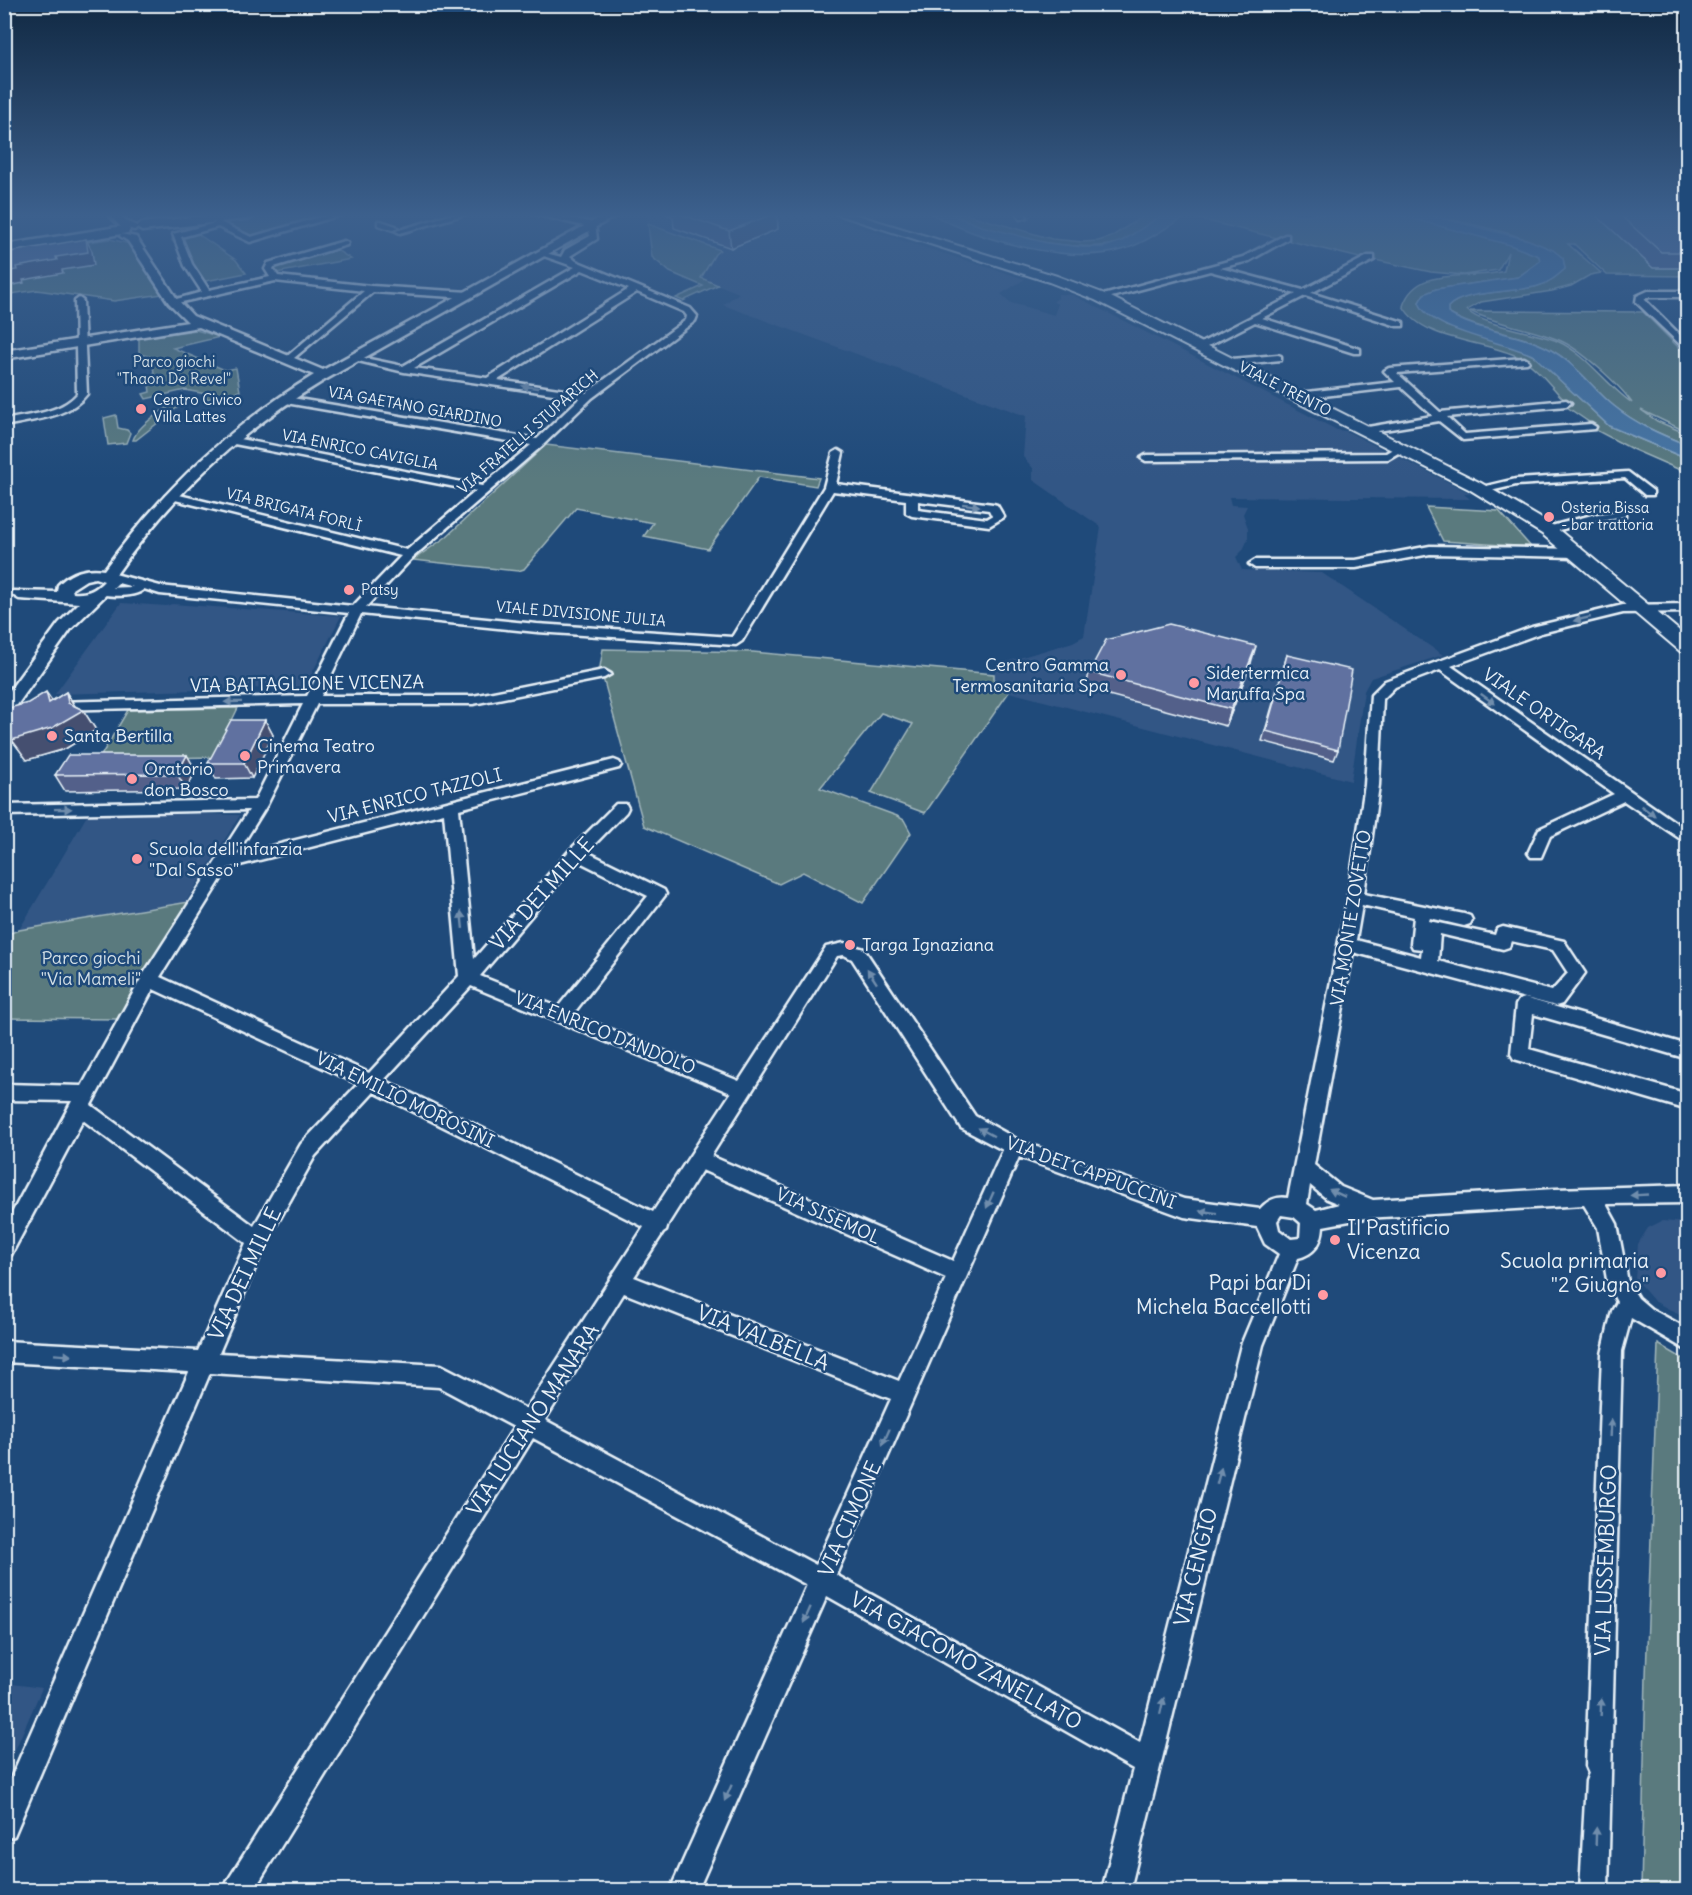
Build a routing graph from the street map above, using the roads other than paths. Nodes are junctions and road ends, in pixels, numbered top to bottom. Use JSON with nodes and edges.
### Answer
{"nodes":[{"id":1,"x":79,"y":302,"type":"edge"},
{"id":2,"x":174,"y":302,"type":"edge"},
{"id":3,"x":355,"y":302,"type":"edge"},
{"id":4,"x":456,"y":302,"type":"edge"},
{"id":5,"x":515,"y":302,"type":"edge"},
{"id":6,"x":615,"y":302,"type":"edge"},
{"id":7,"x":669,"y":302,"type":"edge"},
{"id":8,"x":1111,"y":302,"type":"edge"},
{"id":9,"x":1287,"y":302,"type":"edge"},
{"id":10,"x":1333,"y":302,"type":"edge"},
{"id":11,"x":1640,"y":302,"type":"edge"},
{"id":12,"x":1256,"y":319,"type":"junction"},
{"id":13,"x":200,"y":323,"type":"junction"},
{"id":14,"x":1400,"y":324,"type":"dead end"},
{"id":15,"x":80,"y":344,"type":"junction"},
{"id":16,"x":1202,"y":346,"type":"junction"},
{"id":17,"x":1688,"y":349,"type":"edge"},
{"id":18,"x":1357,"y":351,"type":"dead end"},
{"id":19,"x":4,"y":355,"type":"edge"},
{"id":20,"x":355,"y":358,"type":"junction"},
{"id":21,"x":1278,"y":358,"type":"dead end"},
{"id":22,"x":288,"y":360,"type":"junction"},
{"id":23,"x":1524,"y":361,"type":"dead end"},
{"id":24,"x":1232,"y":362,"type":"junction"},
{"id":25,"x":404,"y":369,"type":"junction"},
{"id":26,"x":324,"y":375,"type":"junction"},
{"id":27,"x":489,"y":381,"type":"junction"},
{"id":28,"x":1403,"y":384,"type":"junction"},
{"id":29,"x":588,"y":396,"type":"junction"},
{"id":30,"x":1298,"y":396,"type":"junction"},
{"id":31,"x":286,"y":400,"type":"junction"},
{"id":32,"x":1566,"y":403,"type":"dead end"},
{"id":33,"x":1438,"y":417,"type":"junction"},
{"id":34,"x":4,"y":423,"type":"edge"},
{"id":35,"x":1591,"y":427,"type":"dead end"},
{"id":36,"x":1366,"y":430,"type":"junction"},
{"id":37,"x":229,"y":440,"type":"junction"},
{"id":38,"x":539,"y":443,"type":"junction"},
{"id":39,"x":1401,"y":447,"type":"junction"},
{"id":40,"x":838,"y":453,"type":"dead end"},
{"id":41,"x":1146,"y":458,"type":"dead end"},
{"id":42,"x":830,"y":487,"type":"junction"},
{"id":43,"x":484,"y":490,"type":"junction"},
{"id":44,"x":1482,"y":490,"type":"junction"},
{"id":45,"x":1649,"y":493,"type":"dead end"},
{"id":46,"x":171,"y":496,"type":"junction"},
{"id":47,"x":912,"y":498,"type":"junction"},
{"id":48,"x":1621,"y":514,"type":"dead end"},
{"id":49,"x":1548,"y":530,"type":"junction"},
{"id":50,"x":123,"y":552,"type":"junction"},
{"id":51,"x":409,"y":554,"type":"junction"},
{"id":52,"x":1576,"y":554,"type":"junction"},
{"id":53,"x":1255,"y":564,"type":"dead end"},
{"id":54,"x":109,"y":576,"type":"junction"},
{"id":55,"x":79,"y":577,"type":"junction"},
{"id":56,"x":160,"y":590,"type":"junction"},
{"id":57,"x":100,"y":593,"type":"junction"},
{"id":58,"x":12,"y":595,"type":"edge"},
{"id":59,"x":68,"y":597,"type":"junction"},
{"id":60,"x":1639,"y":608,"type":"junction"},
{"id":61,"x":1688,"y":608,"type":"edge"},
{"id":62,"x":357,"y":609,"type":"junction"},
{"id":63,"x":65,"y":626,"type":"junction"},
{"id":64,"x":1688,"y":648,"type":"edge"},
{"id":65,"x":1440,"y":665,"type":"junction"},
{"id":66,"x":604,"y":674,"type":"dead end"},
{"id":67,"x":312,"y":700,"type":"junction"},
{"id":68,"x":44,"y":706,"type":"edge"},
{"id":69,"x":12,"y":708,"type":"edge"},
{"id":70,"x":614,"y":765,"type":"dead end"},
{"id":71,"x":1625,"y":795,"type":"junction"},
{"id":72,"x":260,"y":805,"type":"junction"},
{"id":73,"x":451,"y":808,"type":"junction"},
{"id":74,"x":621,"y":808,"type":"dead end"},
{"id":75,"x":4,"y":810,"type":"edge"},
{"id":76,"x":1688,"y":839,"type":"edge"},
{"id":77,"x":576,"y":853,"type":"junction"},
{"id":78,"x":1536,"y":853,"type":"dead end"},
{"id":79,"x":225,"y":863,"type":"junction"},
{"id":80,"x":1356,"y":897,"type":"junction"},
{"id":81,"x":1464,"y":920,"type":"dead end"},
{"id":82,"x":1348,"y":944,"type":"junction"},
{"id":83,"x":832,"y":951,"type":"joint"},
{"id":84,"x":1423,"y":965,"type":"junction"},
{"id":85,"x":468,"y":978,"type":"junction"},
{"id":86,"x":149,"y":980,"type":"junction"},
{"id":87,"x":562,"y":1015,"type":"junction"},
{"id":88,"x":1688,"y":1052,"type":"edge"},
{"id":89,"x":371,"y":1082,"type":"junction"},
{"id":90,"x":742,"y":1090,"type":"junction"},
{"id":91,"x":4,"y":1092,"type":"edge"},
{"id":92,"x":83,"y":1100,"type":"junction"},
{"id":93,"x":1688,"y":1102,"type":"edge"},
{"id":94,"x":1014,"y":1147,"type":"junction"},
{"id":95,"x":699,"y":1160,"type":"junction"},
{"id":96,"x":1305,"y":1169,"type":"junction"},
{"id":97,"x":1688,"y":1194,"type":"edge"},
{"id":98,"x":1590,"y":1197,"type":"junction"},
{"id":99,"x":1375,"y":1210,"type":"junction"},
{"id":100,"x":1303,"y":1215,"type":"junction"},
{"id":101,"x":1266,"y":1219,"type":"junction"},
{"id":102,"x":658,"y":1225,"type":"junction"},
{"id":103,"x":257,"y":1240,"type":"junction"},
{"id":104,"x":4,"y":1248,"type":"edge"},
{"id":105,"x":1292,"y":1248,"type":"junction"},
{"id":106,"x":957,"y":1273,"type":"junction"},
{"id":107,"x":621,"y":1282,"type":"junction"},
{"id":108,"x":1630,"y":1305,"type":"junction"},
{"id":109,"x":1688,"y":1341,"type":"edge"},
{"id":110,"x":4,"y":1351,"type":"edge"},
{"id":111,"x":203,"y":1364,"type":"junction"},
{"id":112,"x":904,"y":1394,"type":"junction"},
{"id":113,"x":529,"y":1424,"type":"junction"},
{"id":114,"x":822,"y":1581,"type":"junction"},
{"id":115,"x":1149,"y":1763,"type":"junction"},
{"id":116,"x":4,"y":1826,"type":"edge"},
{"id":117,"x":238,"y":1890,"type":"edge"},
{"id":118,"x":684,"y":1890,"type":"edge"},
{"id":119,"x":1116,"y":1890,"type":"edge"},
{"id":120,"x":1594,"y":1890,"type":"edge"}],
"edges":[{"from":1,"to":15,"type":"street"},
{"from":2,"to":13,"type":"street"},
{"from":3,"to":22,"type":"street"},
{"from":4,"to":20,"type":"street"},
{"from":5,"to":25,"type":"street"},
{"from":6,"to":27,"type":"street"},
{"from":7,"to":29,"type":"street","name":"VIA FRATELLI STUPARICH"},
{"from":8,"to":16,"type":"main road","name":"VIALE TRENTO"},
{"from":9,"to":12,"type":"street"},
{"from":10,"to":14,"type":"street"},
{"from":11,"to":17,"type":"street"},
{"from":12,"to":16,"type":"street"},
{"from":12,"to":18,"type":"street"},
{"from":13,"to":15,"type":"street"},
{"from":13,"to":22,"type":"street"},
{"from":15,"to":19,"type":"street"},
{"from":15,"to":34,"type":"street"},
{"from":16,"to":24,"type":"main road","name":"VIALE TRENTO"},
{"from":20,"to":25,"type":"street"},
{"from":20,"to":26,"type":"street"},
{"from":21,"to":24,"type":"street"},
{"from":22,"to":26,"type":"street"},
{"from":23,"to":28,"type":"street"},
{"from":24,"to":30,"type":"main road","name":"VIALE TRENTO"},
{"from":25,"to":27,"type":"street"},
{"from":26,"to":31,"type":"street"},
{"from":29,"to":27,"type":"street","one_way":true},
{"from":28,"to":30,"type":"street"},
{"from":28,"to":33,"type":"street"},
{"from":29,"to":38,"type":"street","name":"VIA FRATELLI STUPARICH"},
{"from":30,"to":36,"type":"main road","name":"VIALE TRENTO"},
{"from":31,"to":37,"type":"street"},
{"from":31,"to":38,"type":"street","name":"VIA GAETANO GIARDINO"},
{"from":32,"to":33,"type":"street"},
{"from":33,"to":35,"type":"street"},
{"from":33,"to":36,"type":"street"},
{"from":36,"to":39,"type":"main road","name":"VIALE TRENTO"},
{"from":37,"to":43,"type":"street","name":"VIA ENRICO CAVIGLIA"},
{"from":37,"to":46,"type":"street"},
{"from":38,"to":43,"type":"street","name":"VIA FRATELLI STUPARICH"},
{"from":39,"to":41,"type":"street"},
{"from":39,"to":44,"type":"main road","name":"VIALE TRENTO"},
{"from":40,"to":42,"type":"street"},
{"from":42,"to":47,"type":"street"},
{"from":42,"to":62,"type":"street","name":"VIALE DIVISIONE JULIA"},
{"from":43,"to":51,"type":"street","name":"VIA FRATELLI STUPARICH"},
{"from":44,"to":45,"type":"street"},
{"from":44,"to":49,"type":"main road","name":"VIALE TRENTO"},
{"from":46,"to":50,"type":"street"},
{"from":46,"to":51,"type":"street","name":"VIA BRIGATA FORLÌ"},
{"from":47,"to":47,"type":"street","one_way":true},
{"from":48,"to":49,"type":"street"},
{"from":49,"to":52,"type":"main road","name":"VIALE TRENTO"},
{"from":50,"to":54,"type":"street"},
{"from":50,"to":55,"type":"street"},
{"from":51,"to":62,"type":"street","name":"VIA FRATELLI STUPARICH"},
{"from":52,"to":53,"type":"street"},
{"from":52,"to":60,"type":"main road","name":"VIALE TRENTO"},
{"from":54,"to":55,"type":"street"},
{"from":54,"to":56,"type":"street","name":"VIALE DIVISIONE JULIA"},
{"from":54,"to":57,"type":"street"},
{"from":55,"to":58,"type":"street"},
{"from":55,"to":59,"type":"street"},
{"from":56,"to":57,"type":"street","name":"VIALE DIVISIONE JULIA"},
{"from":56,"to":62,"type":"street","name":"VIALE DIVISIONE JULIA"},
{"from":57,"to":59,"type":"street"},
{"from":57,"to":63,"type":"street"},
{"from":58,"to":59,"type":"street"},
{"from":59,"to":63,"type":"street"},
{"from":60,"to":61,"type":"street"},
{"from":60,"to":64,"type":"main road","name":"VIALE TRENTO"},
{"from":60,"to":65,"type":"street","name":"VIA MONTE ZOVETTO","one_way":true},
{"from":62,"to":67,"type":"street","name":"VIA FRATELLI STUPARICH"},
{"from":63,"to":69,"type":"street"},
{"from":65,"to":71,"type":"street","name":"VIALE ORTIGARA","one_way":true},
{"from":65,"to":80,"type":"street","name":"VIA MONTE ZOVETTO"},
{"from":66,"to":67,"type":"street","name":"VIA BATTAGLIONE VICENZA"},
{"from":67,"to":68,"type":"street","name":"VIA BATTAGLIONE VICENZA","one_way":true},
{"from":67,"to":72,"type":"street","name":"VIA FRATELLI STUPARICH"},
{"from":70,"to":73,"type":"street","name":"VIA ENRICO TAZZOLI"},
{"from":71,"to":76,"type":"street","name":"VIALE ORTIGARA","one_way":true},
{"from":71,"to":78,"type":"street"},
{"from":75,"to":72,"type":"street","one_way":true},
{"from":72,"to":79,"type":"street","name":"VIA FRATELLI STUPARICH"},
{"from":73,"to":79,"type":"street","name":"VIA ENRICO TAZZOLI"},
{"from":85,"to":73,"type":"street","one_way":true},
{"from":74,"to":77,"type":"street","name":"VIA DEI MILLE"},
{"from":77,"to":85,"type":"street","name":"VIA DEI MILLE"},
{"from":77,"to":87,"type":"street"},
{"from":79,"to":86,"type":"street","name":"VIA FRATELLI STUPARICH"},
{"from":80,"to":81,"type":"street"},
{"from":80,"to":82,"type":"street","name":"VIA MONTE ZOVETTO"},
{"from":80,"to":84,"type":"street"},
{"from":82,"to":84,"type":"street"},
{"from":82,"to":96,"type":"street","name":"VIA MONTE ZOVETTO"},
{"from":83,"to":90,"type":"street","name":"VIA LUCIANO MANARA"},
{"from":94,"to":83,"type":"street","name":"VIA DEI CAPPUCCINI","one_way":true},
{"from":84,"to":84,"type":"street"},
{"from":85,"to":87,"type":"street","name":"VIA ENRICO DANDOLO"},
{"from":85,"to":89,"type":"street","name":"VIA DEI MILLE"},
{"from":86,"to":89,"type":"street","name":"VIA EMILIO MOROSINI"},
{"from":86,"to":92,"type":"street","name":"VIA FRATELLI STUPARICH"},
{"from":87,"to":90,"type":"street","name":"VIA ENRICO DANDOLO"},
{"from":88,"to":93,"type":"street"},
{"from":89,"to":102,"type":"street","name":"VIA EMILIO MOROSINI"},
{"from":89,"to":103,"type":"street","name":"VIA DEI MILLE"},
{"from":90,"to":95,"type":"street","name":"VIA LUCIANO MANARA"},
{"from":91,"to":92,"type":"street"},
{"from":92,"to":103,"type":"street"},
{"from":92,"to":104,"type":"street","name":"VIA FRATELLI STUPARICH"},
{"from":101,"to":94,"type":"street","name":"VIA DEI CAPPUCCINI","one_way":true},
{"from":94,"to":106,"type":"street","name":"VIA CIMONE","one_way":true},
{"from":95,"to":102,"type":"street","name":"VIA LUCIANO MANARA"},
{"from":95,"to":106,"type":"street","name":"VIA SISEMOL"},
{"from":99,"to":96,"type":"street","one_way":true},
{"from":96,"to":100,"type":"street","name":"VIA MONTE ZOVETTO"},
{"from":97,"to":98,"type":"street","one_way":true},
{"from":98,"to":99,"type":"street"},
{"from":98,"to":108,"type":"street"},
{"from":99,"to":100,"type":"street"},
{"from":100,"to":101,"type":"street"},
{"from":100,"to":105,"type":"street"},
{"from":101,"to":105,"type":"street"},
{"from":102,"to":107,"type":"street","name":"VIA LUCIANO MANARA"},
{"from":103,"to":111,"type":"street","name":"VIA DEI MILLE"},
{"from":115,"to":105,"type":"street","name":"VIA CENGIO","one_way":true},
{"from":106,"to":112,"type":"street","name":"VIA CIMONE"},
{"from":107,"to":112,"type":"street","name":"VIA VALBELLA"},
{"from":107,"to":113,"type":"street","name":"VIA LUCIANO MANARA"},
{"from":108,"to":109,"type":"street"},
{"from":120,"to":108,"type":"street","name":"VIA LUSSEMBURGO","one_way":true},
{"from":110,"to":111,"type":"street","name":"VIA GIACOMO ZANELLATO","one_way":true},
{"from":111,"to":113,"type":"street","name":"VIA GIACOMO ZANELLATO"},
{"from":111,"to":116,"type":"street","name":"VIA DEI MILLE"},
{"from":112,"to":114,"type":"street","name":"VIA CIMONE","one_way":true},
{"from":113,"to":114,"type":"street","name":"VIA GIACOMO ZANELLATO"},
{"from":113,"to":117,"type":"street","name":"VIA LUCIANO MANARA"},
{"from":114,"to":115,"type":"street","name":"VIA GIACOMO ZANELLATO"},
{"from":114,"to":118,"type":"street","name":"VIA CIMONE","one_way":true},
{"from":115,"to":119,"type":"street","name":"VIA CENGIO"}]}
